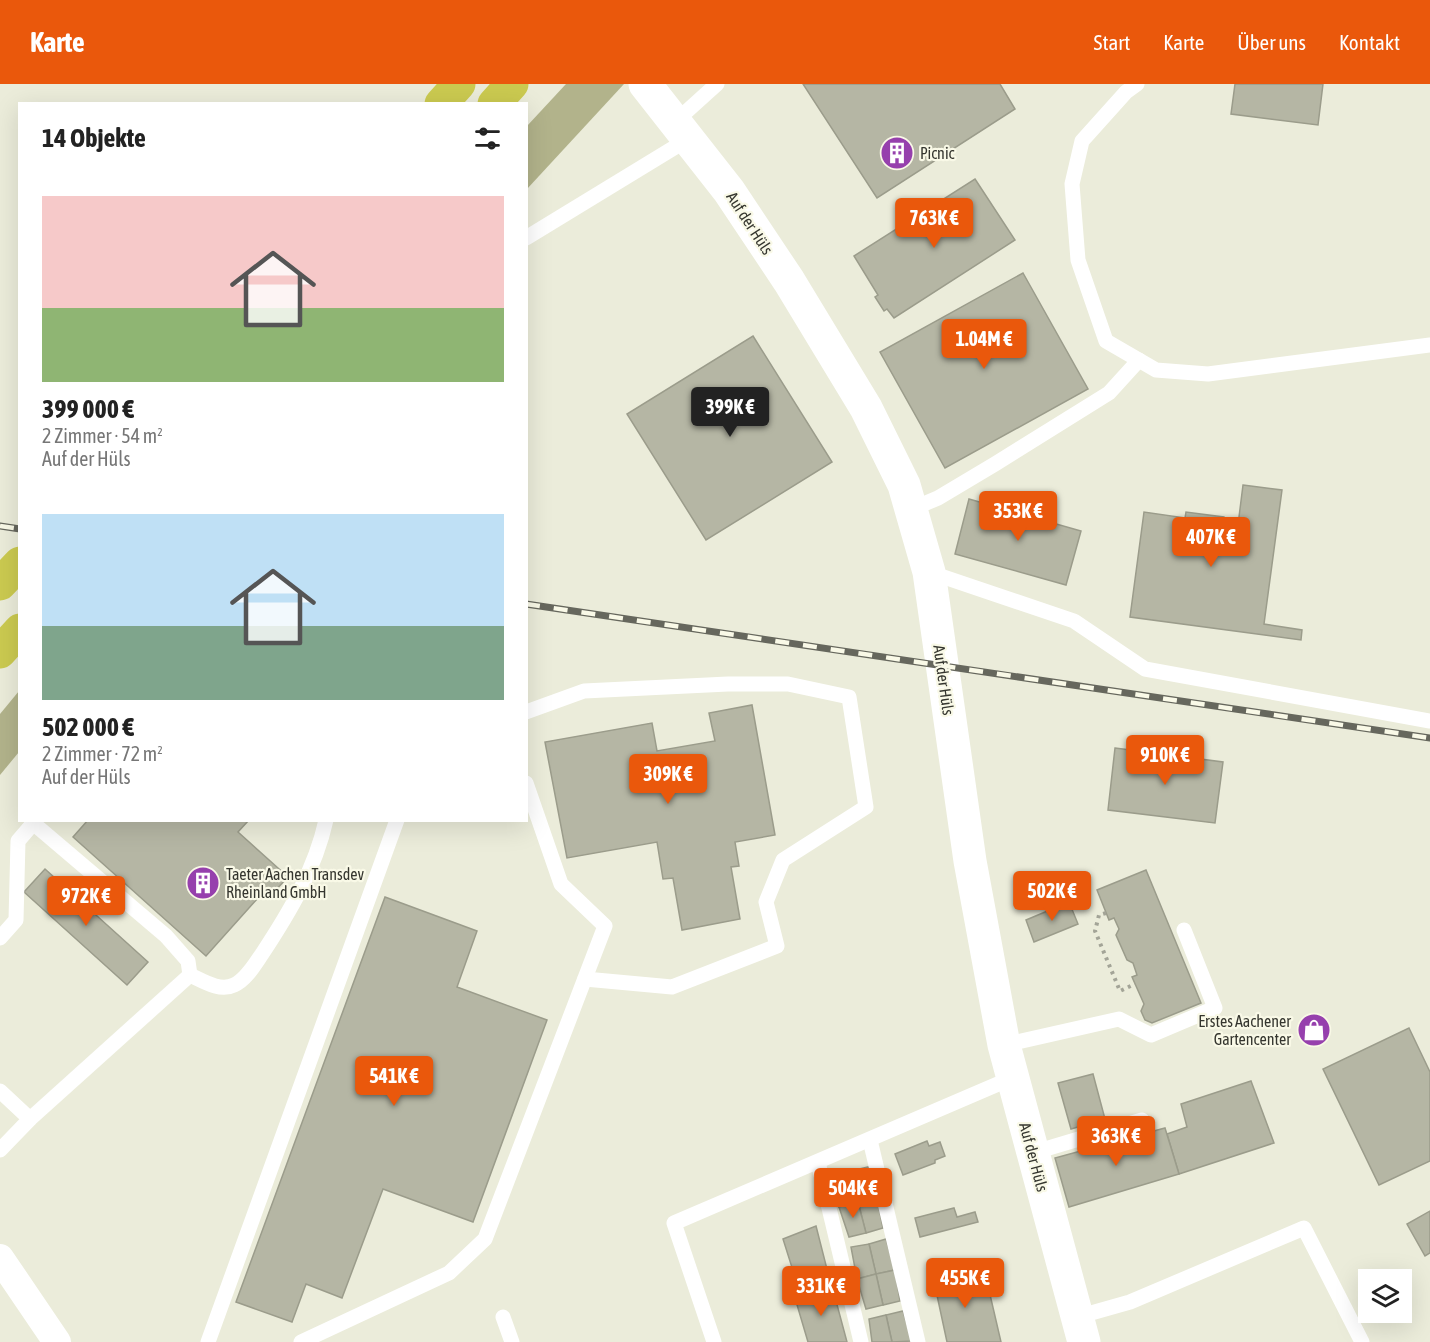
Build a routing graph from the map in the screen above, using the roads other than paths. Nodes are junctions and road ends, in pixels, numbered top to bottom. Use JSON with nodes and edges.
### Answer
{"nodes":[{"id":1,"x":459,"y":84,"type":"edge"},
{"id":2,"x":512,"y":84,"type":"edge"},
{"id":3,"x":645,"y":84,"type":"edge"},
{"id":4,"x":717,"y":84,"type":"edge"},
{"id":5,"x":1137,"y":84,"type":"edge"},
{"id":6,"x":443,"y":102,"type":"edge"},
{"id":7,"x":496,"y":102,"type":"edge"},
{"id":8,"x":683,"y":130,"type":"junction"},
{"id":9,"x":528,"y":237,"type":"edge"},
{"id":10,"x":1430,"y":345,"type":"edge"},
{"id":11,"x":1139,"y":360,"type":"junction"},
{"id":12,"x":912,"y":509,"type":"junction"},
{"id":13,"x":18,"y":565,"type":"edge"},
{"id":14,"x":929,"y":573,"type":"junction"},
{"id":15,"x":0,"y":584,"type":"edge"},
{"id":16,"x":18,"y":632,"type":"edge"},
{"id":17,"x":0,"y":652,"type":"edge"},
{"id":18,"x":528,"y":710,"type":"edge"},
{"id":19,"x":1430,"y":721,"type":"edge"},
{"id":20,"x":528,"y":789,"type":"edge"},
{"id":21,"x":35,"y":822,"type":"edge"},
{"id":22,"x":326,"y":822,"type":"edge"},
{"id":23,"x":396,"y":822,"type":"edge"},
{"id":24,"x":1184,"y":930,"type":"dead end"},
{"id":25,"x":0,"y":938,"type":"edge"},
{"id":26,"x":190,"y":975,"type":"junction"},
{"id":27,"x":585,"y":979,"type":"junction"},
{"id":28,"x":1004,"y":1045,"type":"junction"},
{"id":29,"x":1012,"y":1078,"type":"junction"},
{"id":30,"x":0,"y":1091,"type":"edge"},
{"id":31,"x":30,"y":1119,"type":"junction"},
{"id":32,"x":1142,"y":1120,"type":"dead end"},
{"id":33,"x":870,"y":1140,"type":"junction"},
{"id":34,"x":0,"y":1150,"type":"edge"},
{"id":35,"x":1032,"y":1153,"type":"junction"},
{"id":36,"x":818,"y":1162,"type":"junction"},
{"id":37,"x":0,"y":1258,"type":"edge"},
{"id":38,"x":503,"y":1317,"type":"dead end"},
{"id":39,"x":1080,"y":1329,"type":"edge"},
{"id":40,"x":57,"y":1342,"type":"edge"},
{"id":41,"x":208,"y":1342,"type":"edge"},
{"id":42,"x":301,"y":1342,"type":"edge"},
{"id":43,"x":512,"y":1342,"type":"edge"},
{"id":44,"x":714,"y":1342,"type":"edge"},
{"id":45,"x":861,"y":1342,"type":"edge"},
{"id":46,"x":918,"y":1342,"type":"edge"},
{"id":47,"x":1362,"y":1342,"type":"edge"}],
"edges":[{"from":1,"to":6,"type":"highway"},
{"from":2,"to":7,"type":"highway"},
{"from":3,"to":8,"type":"street","name":"Auf der Hüls"},
{"from":4,"to":8,"type":"lane"},
{"from":5,"to":11,"type":"lane"},
{"from":8,"to":9,"type":"lane"},
{"from":8,"to":12,"type":"street","name":"Auf der Hüls"},
{"from":10,"to":11,"type":"lane"},
{"from":11,"to":12,"type":"lane"},
{"from":12,"to":14,"type":"street","name":"Auf der Hüls"},
{"from":13,"to":15,"type":"highway"},
{"from":14,"to":19,"type":"lane"},
{"from":14,"to":28,"type":"street","name":"Auf der Hüls"},
{"from":16,"to":17,"type":"highway"},
{"from":18,"to":27,"type":"lane"},
{"from":20,"to":27,"type":"lane"},
{"from":21,"to":25,"type":"lane"},
{"from":21,"to":26,"type":"lane"},
{"from":22,"to":26,"type":"lane"},
{"from":23,"to":41,"type":"lane"},
{"from":24,"to":28,"type":"lane"},
{"from":26,"to":31,"type":"lane"},
{"from":27,"to":42,"type":"lane"},
{"from":28,"to":29,"type":"street","name":"Auf der Hüls"},
{"from":29,"to":33,"type":"lane"},
{"from":29,"to":35,"type":"street","name":"Auf der Hüls"},
{"from":30,"to":31,"type":"lane"},
{"from":31,"to":34,"type":"lane"},
{"from":32,"to":35,"type":"lane"},
{"from":33,"to":36,"type":"lane"},
{"from":33,"to":46,"type":"lane"},
{"from":35,"to":39,"type":"street","name":"Auf der Hüls"},
{"from":36,"to":44,"type":"lane"},
{"from":36,"to":45,"type":"lane"},
{"from":37,"to":40,"type":"street"},
{"from":38,"to":43,"type":"lane"},
{"from":39,"to":47,"type":"lane"}]}
